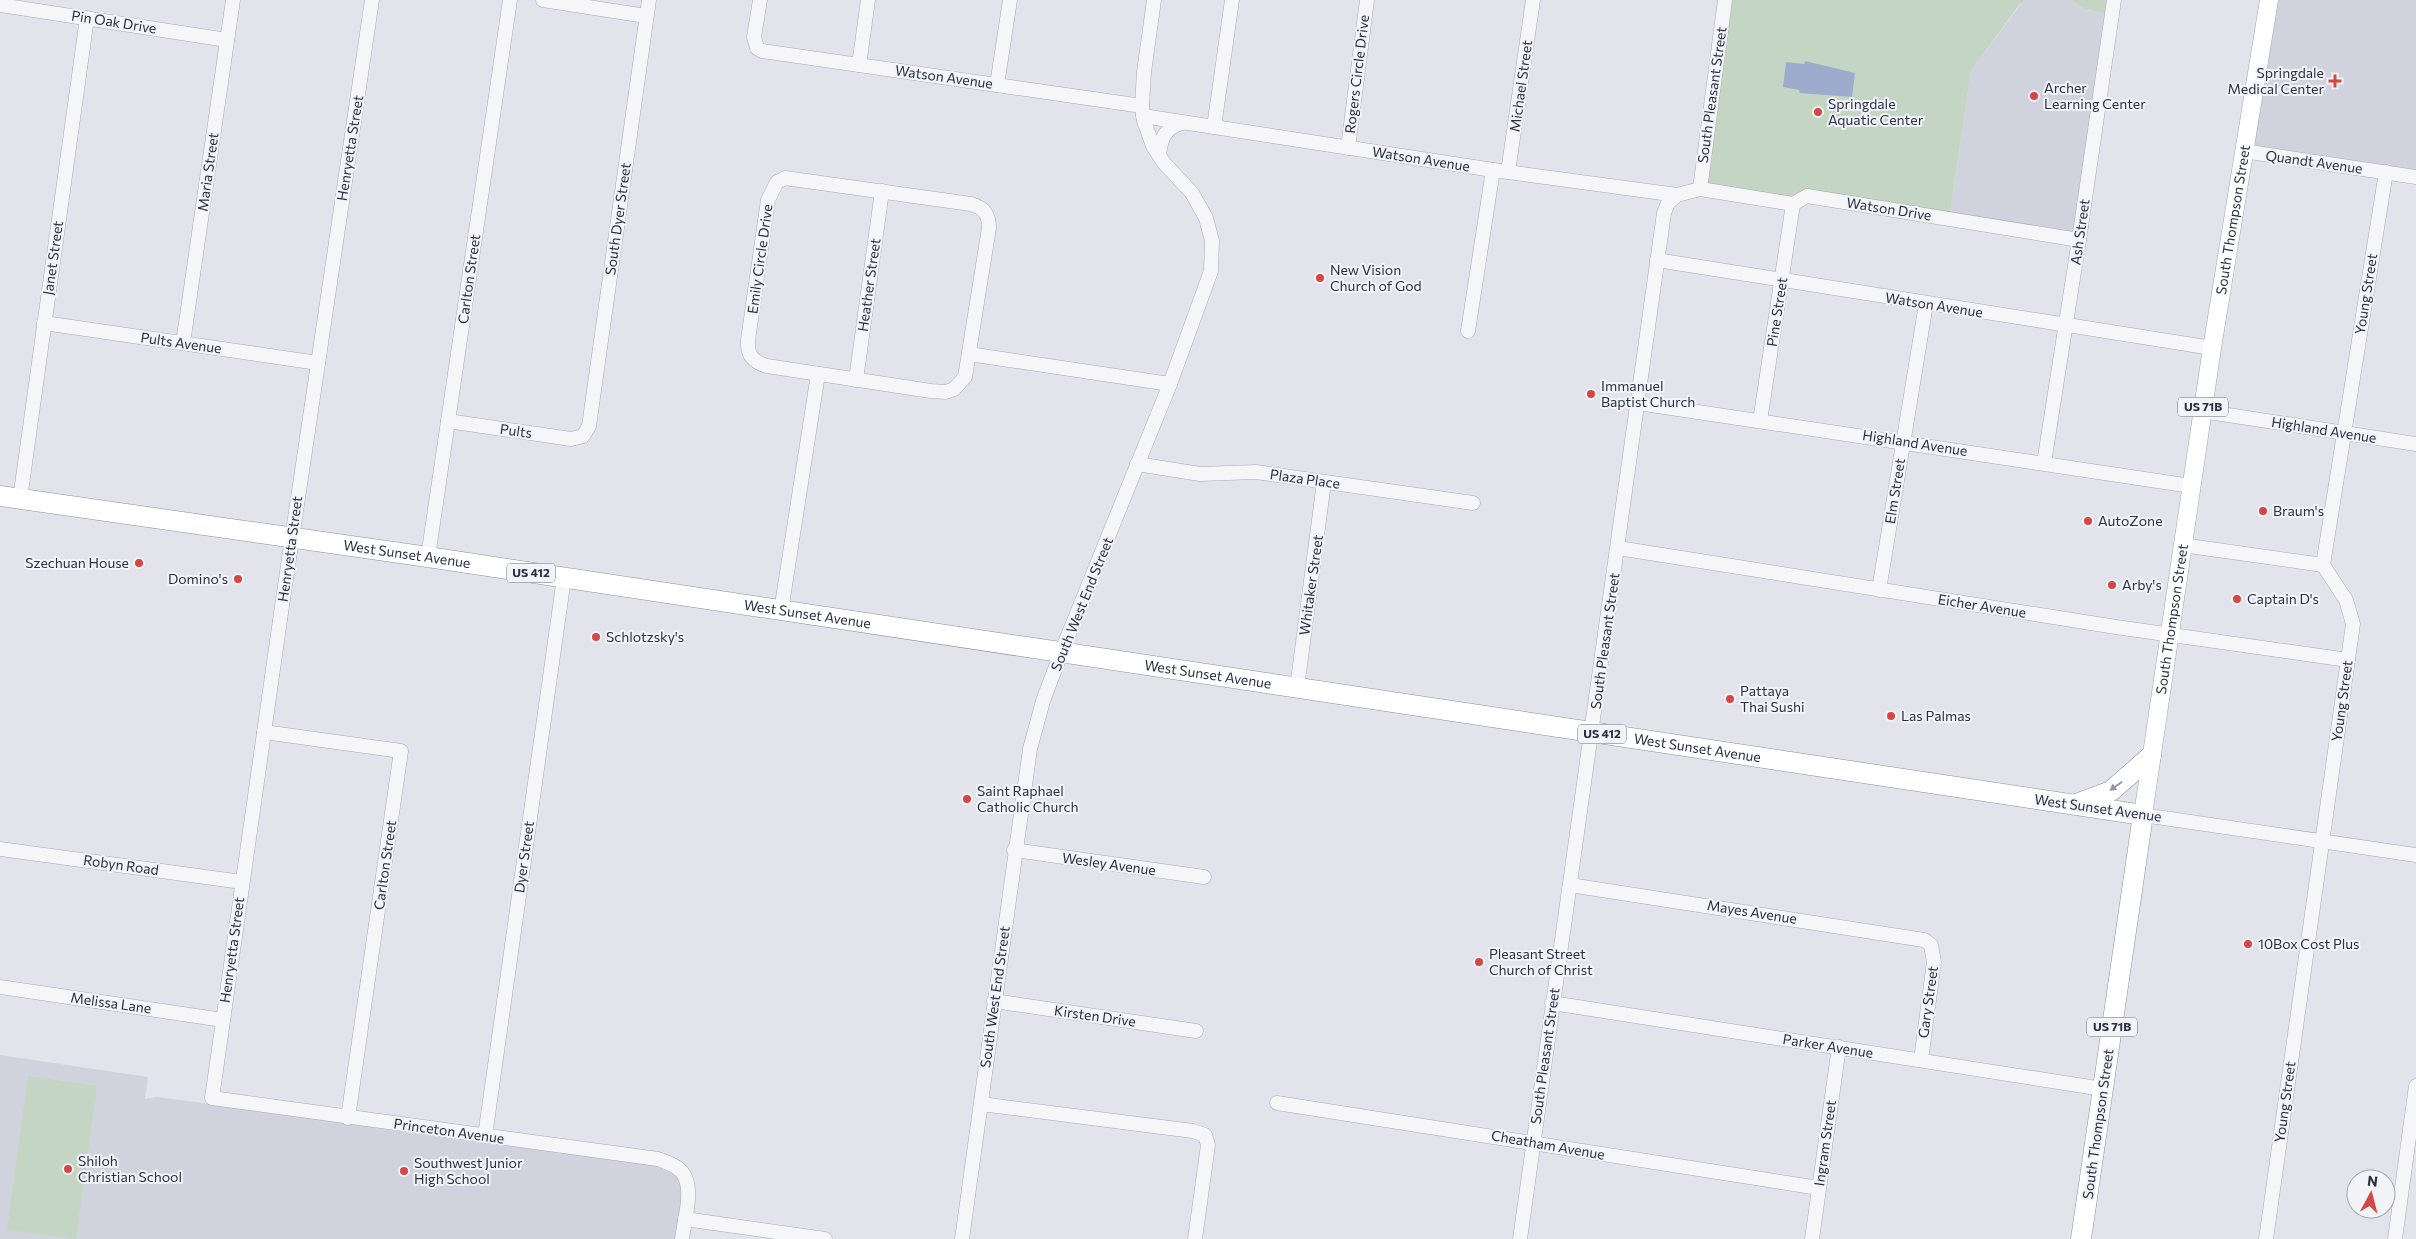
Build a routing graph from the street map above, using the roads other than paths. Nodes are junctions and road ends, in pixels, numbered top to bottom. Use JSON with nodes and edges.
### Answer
{"nodes":[{"id":1,"x":233,"y":0,"type":"edge"},
{"id":2,"x":372,"y":0,"type":"edge"},
{"id":3,"x":510,"y":0,"type":"edge"},
{"id":4,"x":543,"y":0,"type":"edge"},
{"id":5,"x":649,"y":0,"type":"edge"},
{"id":6,"x":760,"y":0,"type":"edge"},
{"id":7,"x":868,"y":0,"type":"edge"},
{"id":8,"x":1010,"y":0,"type":"edge"},
{"id":9,"x":1154,"y":0,"type":"edge"},
{"id":10,"x":1232,"y":0,"type":"edge"},
{"id":11,"x":1367,"y":0,"type":"edge"},
{"id":12,"x":1533,"y":0,"type":"edge"},
{"id":13,"x":1725,"y":0,"type":"edge"},
{"id":14,"x":2114,"y":0,"type":"edge"},
{"id":15,"x":2269,"y":0,"type":"edge"},
{"id":16,"x":0,"y":5,"type":"edge"},
{"id":17,"x":646,"y":16,"type":"junction"},
{"id":18,"x":87,"y":18,"type":"junction"},
{"id":19,"x":227,"y":40,"type":"junction"},
{"id":20,"x":859,"y":65,"type":"junction"},
{"id":21,"x":997,"y":85,"type":"junction"},
{"id":22,"x":1143,"y":111,"type":"junction"},
{"id":23,"x":1184,"y":122,"type":"junction"},
{"id":24,"x":1214,"y":127,"type":"junction"},
{"id":25,"x":1348,"y":148,"type":"junction"},
{"id":26,"x":2243,"y":151,"type":"junction"},
{"id":27,"x":1159,"y":156,"type":"junction"},
{"id":28,"x":1493,"y":170,"type":"junction"},
{"id":29,"x":1508,"y":172,"type":"junction"},
{"id":30,"x":2386,"y":172,"type":"junction"},
{"id":31,"x":2416,"y":177,"type":"edge"},
{"id":32,"x":1700,"y":189,"type":"junction"},
{"id":33,"x":882,"y":191,"type":"junction"},
{"id":34,"x":1676,"y":195,"type":"junction"},
{"id":35,"x":1793,"y":204,"type":"junction"},
{"id":36,"x":2080,"y":240,"type":"junction"},
{"id":37,"x":1657,"y":260,"type":"junction"},
{"id":38,"x":1782,"y":281,"type":"junction"},
{"id":39,"x":1926,"y":304,"type":"junction"},
{"id":40,"x":44,"y":324,"type":"junction"},
{"id":41,"x":2066,"y":326,"type":"junction"},
{"id":42,"x":1468,"y":331,"type":"dead end"},
{"id":43,"x":184,"y":343,"type":"junction"},
{"id":44,"x":2212,"y":348,"type":"junction"},
{"id":45,"x":969,"y":354,"type":"junction"},
{"id":46,"x":318,"y":363,"type":"junction"},
{"id":47,"x":818,"y":374,"type":"junction"},
{"id":48,"x":856,"y":380,"type":"junction"},
{"id":49,"x":1170,"y":384,"type":"junction"},
{"id":50,"x":1638,"y":403,"type":"junction"},
{"id":51,"x":2202,"y":411,"type":"junction"},
{"id":52,"x":1760,"y":420,"type":"junction"},
{"id":53,"x":448,"y":421,"type":"junction"},
{"id":54,"x":2343,"y":433,"type":"junction"},
{"id":55,"x":583,"y":436,"type":"joint"},
{"id":56,"x":1904,"y":442,"type":"junction"},
{"id":57,"x":2416,"y":444,"type":"edge"},
{"id":58,"x":2044,"y":463,"type":"junction"},
{"id":59,"x":1138,"y":464,"type":"junction"},
{"id":60,"x":1324,"y":482,"type":"junction"},
{"id":61,"x":2191,"y":486,"type":"junction"},
{"id":62,"x":0,"y":496,"type":"edge"},
{"id":63,"x":20,"y":499,"type":"junction"},
{"id":64,"x":1473,"y":503,"type":"dead end"},
{"id":65,"x":292,"y":538,"type":"junction"},
{"id":66,"x":2182,"y":545,"type":"junction"},
{"id":67,"x":1618,"y":548,"type":"junction"},
{"id":68,"x":428,"y":557,"type":"junction"},
{"id":69,"x":2323,"y":565,"type":"junction"},
{"id":70,"x":564,"y":578,"type":"junction"},
{"id":71,"x":1879,"y":590,"type":"junction"},
{"id":72,"x":781,"y":611,"type":"junction"},
{"id":73,"x":2169,"y":635,"type":"junction"},
{"id":74,"x":1061,"y":653,"type":"junction"},
{"id":75,"x":2348,"y":660,"type":"junction"},
{"id":76,"x":1297,"y":688,"type":"junction"},
{"id":77,"x":264,"y":732,"type":"junction"},
{"id":78,"x":1592,"y":732,"type":"junction"},
{"id":79,"x":2151,"y":756,"type":"junction"},
{"id":80,"x":2074,"y":804,"type":"junction"},
{"id":81,"x":2142,"y":815,"type":"junction"},
{"id":82,"x":2321,"y":841,"type":"junction"},
{"id":83,"x":0,"y":849,"type":"edge"},
{"id":84,"x":1014,"y":850,"type":"junction"},
{"id":85,"x":2416,"y":855,"type":"edge"},
{"id":86,"x":1204,"y":877,"type":"dead end"},
{"id":87,"x":242,"y":882,"type":"junction"},
{"id":88,"x":1570,"y":885,"type":"junction"},
{"id":89,"x":1931,"y":945,"type":"joint"},
{"id":90,"x":0,"y":987,"type":"edge"},
{"id":91,"x":994,"y":1001,"type":"junction"},
{"id":92,"x":1552,"y":1003,"type":"junction"},
{"id":93,"x":223,"y":1020,"type":"junction"},
{"id":94,"x":1196,"y":1031,"type":"dead end"},
{"id":95,"x":1839,"y":1048,"type":"junction"},
{"id":96,"x":1920,"y":1060,"type":"junction"},
{"id":97,"x":2416,"y":1086,"type":"edge"},
{"id":98,"x":2103,"y":1089,"type":"junction"},
{"id":99,"x":212,"y":1098,"type":"joint"},
{"id":100,"x":1277,"y":1103,"type":"dead end"},
{"id":101,"x":981,"y":1104,"type":"junction"},
{"id":102,"x":348,"y":1118,"type":"junction"},
{"id":103,"x":485,"y":1136,"type":"junction"},
{"id":104,"x":1534,"y":1143,"type":"junction"},
{"id":105,"x":1818,"y":1188,"type":"junction"},
{"id":106,"x":685,"y":1219,"type":"junction"},
{"id":107,"x":682,"y":1239,"type":"edge"},
{"id":108,"x":821,"y":1239,"type":"edge"},
{"id":109,"x":962,"y":1239,"type":"edge"},
{"id":110,"x":1195,"y":1239,"type":"edge"},
{"id":111,"x":1520,"y":1239,"type":"edge"},
{"id":112,"x":1812,"y":1239,"type":"edge"},
{"id":113,"x":2082,"y":1239,"type":"edge"},
{"id":114,"x":2266,"y":1239,"type":"edge"},
{"id":115,"x":2395,"y":1239,"type":"edge"}],
"edges":[{"from":1,"to":19,"type":"street","name":"Maria Street"},
{"from":2,"to":46,"type":"street","name":"Henryetta Street"},
{"from":3,"to":53,"type":"street","name":"Carlton Street"},
{"from":4,"to":17,"type":"street"},
{"from":5,"to":17,"type":"street","name":"South Dyer Street"},
{"from":6,"to":20,"type":"street","name":"Watson Avenue"},
{"from":7,"to":20,"type":"street"},
{"from":8,"to":21,"type":"street"},
{"from":9,"to":22,"type":"street","name":"South West End Street"},
{"from":10,"to":24,"type":"street"},
{"from":11,"to":25,"type":"street","name":"Rogers Circle Drive"},
{"from":12,"to":29,"type":"street","name":"Michael Street"},
{"from":13,"to":32,"type":"street","name":"South Pleasant Street"},
{"from":14,"to":36,"type":"street","name":"Ash Street"},
{"from":15,"to":26,"type":"main road","name":"South Thompson Street","number":"US 71B"},
{"from":16,"to":18,"type":"street","name":"Pin Oak Drive"},
{"from":17,"to":55,"type":"street","name":"South Dyer Street"},
{"from":18,"to":19,"type":"street","name":"Pin Oak Drive"},
{"from":18,"to":40,"type":"street","name":"Janet Street"},
{"from":19,"to":43,"type":"street","name":"Maria Street"},
{"from":20,"to":21,"type":"street","name":"Watson Avenue"},
{"from":21,"to":22,"type":"street","name":"Watson Avenue"},
{"from":22,"to":23,"type":"street","name":"Watson Avenue"},
{"from":22,"to":27,"type":"street","name":"South West End Street"},
{"from":23,"to":24,"type":"street","name":"Watson Avenue"},
{"from":23,"to":27,"type":"street"},
{"from":24,"to":25,"type":"street","name":"Watson Avenue"},
{"from":25,"to":28,"type":"street","name":"Watson Avenue"},
{"from":26,"to":30,"type":"street","name":"Quandt Avenue"},
{"from":26,"to":44,"type":"main road","name":"South Thompson Street","number":"US 71B"},
{"from":27,"to":49,"type":"street","name":"South West End Street"},
{"from":28,"to":29,"type":"street","name":"Watson Avenue"},
{"from":28,"to":42,"type":"street"},
{"from":29,"to":34,"type":"street","name":"Watson Avenue"},
{"from":30,"to":31,"type":"street","name":"Quandt Avenue"},
{"from":30,"to":54,"type":"street","name":"Young Street"},
{"from":32,"to":34,"type":"street","name":"Watson Avenue"},
{"from":32,"to":35,"type":"street","name":"Watson Drive"},
{"from":33,"to":45,"type":"street","name":"Emily Circle Drive"},
{"from":33,"to":47,"type":"street","name":"Emily Circle Drive"},
{"from":33,"to":48,"type":"street","name":"Heather Street"},
{"from":34,"to":37,"type":"street","name":"South Pleasant Street"},
{"from":35,"to":36,"type":"street","name":"Watson Drive"},
{"from":35,"to":38,"type":"street","name":"Pine Street"},
{"from":36,"to":41,"type":"street","name":"Ash Street"},
{"from":37,"to":38,"type":"street","name":"Watson Avenue"},
{"from":37,"to":50,"type":"street","name":"South Pleasant Street"},
{"from":38,"to":39,"type":"street","name":"Watson Avenue"},
{"from":38,"to":52,"type":"street","name":"Pine Street"},
{"from":39,"to":41,"type":"street","name":"Watson Avenue"},
{"from":39,"to":56,"type":"street","name":"Elm Street"},
{"from":40,"to":43,"type":"street","name":"Pults Avenue"},
{"from":40,"to":63,"type":"street","name":"Janet Street"},
{"from":41,"to":44,"type":"street","name":"Watson Avenue"},
{"from":41,"to":58,"type":"street","name":"Ash Street"},
{"from":43,"to":46,"type":"street","name":"Pults Avenue"},
{"from":44,"to":51,"type":"main road","name":"South Thompson Street","number":"US 71B"},
{"from":45,"to":48,"type":"street","name":"Emily Circle Drive"},
{"from":45,"to":49,"type":"street"},
{"from":46,"to":65,"type":"street","name":"Henryetta Street"},
{"from":47,"to":48,"type":"street","name":"Emily Circle Drive"},
{"from":47,"to":72,"type":"street"},
{"from":49,"to":59,"type":"street","name":"South West End Street"},
{"from":50,"to":52,"type":"street","name":"Highland Avenue"},
{"from":50,"to":67,"type":"street","name":"South Pleasant Street"},
{"from":51,"to":54,"type":"street","name":"Highland Avenue"},
{"from":51,"to":61,"type":"main road","name":"South Thompson Street","number":"US 71B"},
{"from":52,"to":56,"type":"street","name":"Highland Avenue"},
{"from":53,"to":55,"type":"street","name":"Pults"},
{"from":53,"to":68,"type":"street","name":"Carlton Street"},
{"from":54,"to":57,"type":"street","name":"Highland Avenue"},
{"from":54,"to":69,"type":"street","name":"Young Street"},
{"from":56,"to":58,"type":"street","name":"Highland Avenue"},
{"from":56,"to":71,"type":"street","name":"Elm Street"},
{"from":58,"to":61,"type":"street","name":"Highland Avenue"},
{"from":59,"to":60,"type":"street","name":"Plaza Place"},
{"from":59,"to":74,"type":"street","name":"South West End Street"},
{"from":60,"to":64,"type":"street","name":"Plaza Place"},
{"from":60,"to":76,"type":"street","name":"Whitaker Street"},
{"from":61,"to":66,"type":"main road","name":"South Thompson Street","number":"US 71B"},
{"from":62,"to":63,"type":"highway","name":"West Sunset Avenue","number":"US 412"},
{"from":63,"to":65,"type":"highway","name":"West Sunset Avenue","number":"US 412"},
{"from":65,"to":68,"type":"highway","name":"West Sunset Avenue","number":"US 412"},
{"from":65,"to":77,"type":"street","name":"Henryetta Street"},
{"from":66,"to":69,"type":"street"},
{"from":66,"to":73,"type":"main road","name":"South Thompson Street","number":"US 71B"},
{"from":67,"to":71,"type":"street","name":"Eicher Avenue"},
{"from":67,"to":78,"type":"street","name":"South Pleasant Street"},
{"from":68,"to":70,"type":"highway","name":"West Sunset Avenue","number":"US 412"},
{"from":69,"to":75,"type":"street","name":"Young Street"},
{"from":70,"to":72,"type":"highway","name":"West Sunset Avenue","number":"US 412"},
{"from":70,"to":103,"type":"street","name":"Dyer Street"},
{"from":71,"to":73,"type":"street","name":"Eicher Avenue"},
{"from":72,"to":74,"type":"highway","name":"West Sunset Avenue","number":"US 412"},
{"from":73,"to":75,"type":"street","name":"Eicher Avenue"},
{"from":73,"to":79,"type":"main road","name":"South Thompson Street","number":"US 71B"},
{"from":74,"to":76,"type":"highway","name":"West Sunset Avenue","number":"US 412"},
{"from":74,"to":84,"type":"street","name":"South West End Street"},
{"from":75,"to":82,"type":"street","name":"Young Street"},
{"from":76,"to":78,"type":"highway","name":"West Sunset Avenue","number":"US 412"},
{"from":77,"to":87,"type":"street","name":"Henryetta Street"},
{"from":77,"to":102,"type":"street","name":"Carlton Street"},
{"from":78,"to":80,"type":"highway","name":"West Sunset Avenue","number":"US 412"},
{"from":78,"to":88,"type":"street","name":"South Pleasant Street"},
{"from":79,"to":80,"type":"highway","one_way":true},
{"from":79,"to":81,"type":"main road","name":"South Thompson Street","number":"US 71B"},
{"from":80,"to":81,"type":"highway","name":"West Sunset Avenue","number":"US 412"},
{"from":81,"to":82,"type":"street","name":"West Sunset Avenue"},
{"from":81,"to":98,"type":"highway","name":"South Thompson Street","number":"US 71B"},
{"from":82,"to":85,"type":"street","name":"West Sunset Avenue"},
{"from":82,"to":114,"type":"street","name":"Young Street"},
{"from":83,"to":87,"type":"street","name":"Robyn Road"},
{"from":84,"to":86,"type":"street","name":"Wesley Avenue"},
{"from":84,"to":91,"type":"street","name":"South West End Street"},
{"from":87,"to":93,"type":"street","name":"Henryetta Street"},
{"from":88,"to":89,"type":"street","name":"Mayes Avenue"},
{"from":88,"to":92,"type":"street","name":"South Pleasant Street"},
{"from":89,"to":96,"type":"street","name":"Gary Street"},
{"from":90,"to":93,"type":"street","name":"Melissa Lane"},
{"from":91,"to":94,"type":"street","name":"Kirsten Drive"},
{"from":91,"to":101,"type":"street","name":"South West End Street"},
{"from":92,"to":95,"type":"street","name":"Parker Avenue"},
{"from":92,"to":104,"type":"street","name":"South Pleasant Street"},
{"from":93,"to":99,"type":"street","name":"Henryetta Street"},
{"from":95,"to":96,"type":"street","name":"Parker Avenue"},
{"from":95,"to":105,"type":"street","name":"Ingram Street"},
{"from":96,"to":98,"type":"street","name":"Parker Avenue"},
{"from":97,"to":115,"type":"street"},
{"from":98,"to":113,"type":"highway","name":"South Thompson Street","number":"US 71B"},
{"from":99,"to":102,"type":"street","name":"Princeton Avenue"},
{"from":100,"to":104,"type":"street","name":"Cheatham Avenue"},
{"from":101,"to":109,"type":"street","name":"South West End Street"},
{"from":101,"to":110,"type":"street"},
{"from":102,"to":103,"type":"street","name":"Princeton Avenue"},
{"from":103,"to":106,"type":"street","name":"Princeton Avenue"},
{"from":104,"to":105,"type":"street","name":"Cheatham Avenue"},
{"from":104,"to":111,"type":"street","name":"South Pleasant Street"},
{"from":105,"to":112,"type":"street","name":"Ingram Street"},
{"from":106,"to":107,"type":"street"},
{"from":106,"to":108,"type":"street"}]}
